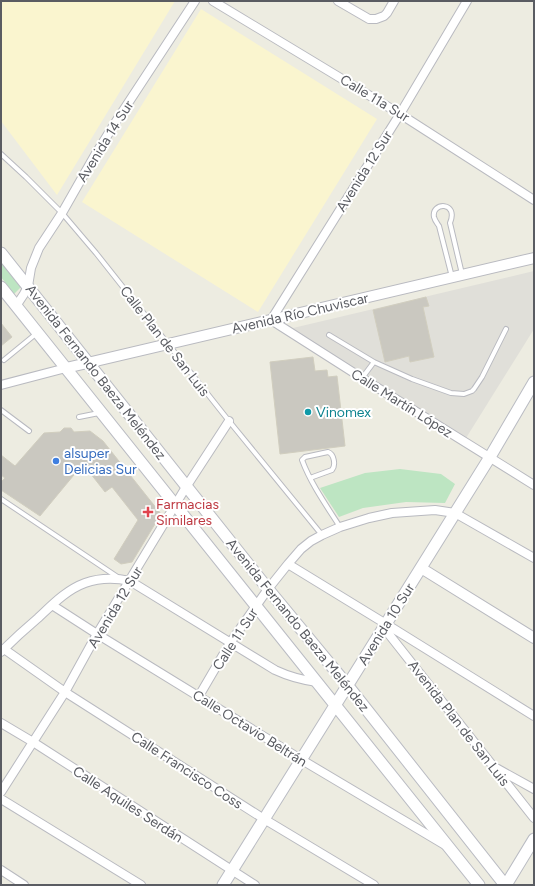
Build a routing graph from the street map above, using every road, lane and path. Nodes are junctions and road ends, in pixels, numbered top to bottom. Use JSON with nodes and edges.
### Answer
{"nodes":[{"id":1,"x":195,"y":1,"type":"edge"},
{"id":2,"x":213,"y":1,"type":"edge"},
{"id":3,"x":338,"y":1,"type":"edge"},
{"id":4,"x":394,"y":1,"type":"edge"},
{"id":5,"x":467,"y":1,"type":"edge"},
{"id":6,"x":400,"y":114,"type":"junction"},
{"id":7,"x":1,"y":154,"type":"edge"},
{"id":8,"x":534,"y":200,"type":"edge"},
{"id":9,"x":62,"y":213,"type":"junction"},
{"id":10,"x":1,"y":252,"type":"edge"},
{"id":11,"x":534,"y":258,"type":"edge"},
{"id":12,"x":462,"y":275,"type":"junction"},
{"id":13,"x":452,"y":277,"type":"junction"},
{"id":14,"x":28,"y":286,"type":"junction"},
{"id":15,"x":1,"y":287,"type":"edge"},
{"id":16,"x":16,"y":306,"type":"junction"},
{"id":17,"x":272,"y":320,"type":"junction"},
{"id":18,"x":506,"y":330,"type":"dead end"},
{"id":19,"x":38,"y":333,"type":"junction"},
{"id":20,"x":329,"y":335,"type":"dead end"},
{"id":21,"x":168,"y":344,"type":"junction"},
{"id":22,"x":4,"y":360,"type":"dead end"},
{"id":23,"x":374,"y":362,"type":"junction"},
{"id":24,"x":89,"y":363,"type":"junction"},
{"id":25,"x":66,"y":368,"type":"junction"},
{"id":26,"x":362,"y":378,"type":"junction"},
{"id":27,"x":534,"y":382,"type":"edge"},
{"id":28,"x":1,"y":385,"type":"edge"},
{"id":29,"x":1,"y":410,"type":"edge"},
{"id":30,"x":101,"y":412,"type":"junction"},
{"id":31,"x":79,"y":417,"type":"dead end"},
{"id":32,"x":229,"y":422,"type":"junction"},
{"id":33,"x":28,"y":431,"type":"dead end"},
{"id":34,"x":490,"y":457,"type":"junction"},
{"id":35,"x":310,"y":478,"type":"junction"},
{"id":36,"x":534,"y":485,"type":"edge"},
{"id":37,"x":186,"y":487,"type":"junction"},
{"id":38,"x":1,"y":499,"type":"edge"},
{"id":39,"x":176,"y":505,"type":"junction"},
{"id":40,"x":456,"y":513,"type":"junction"},
{"id":41,"x":340,"y":527,"type":"junction"},
{"id":42,"x":322,"y":534,"type":"junction"},
{"id":43,"x":534,"y":558,"type":"edge"},
{"id":44,"x":288,"y":564,"type":"junction"},
{"id":45,"x":421,"y":568,"type":"junction"},
{"id":46,"x":120,"y":579,"type":"junction"},
{"id":47,"x":130,"y":581,"type":"junction"},
{"id":48,"x":268,"y":589,"type":"junction"},
{"id":49,"x":52,"y":605,"type":"junction"},
{"id":50,"x":256,"y":606,"type":"junction"},
{"id":51,"x":385,"y":626,"type":"junction"},
{"id":52,"x":97,"y":634,"type":"junction"},
{"id":53,"x":534,"y":638,"type":"edge"},
{"id":54,"x":230,"y":643,"type":"junction"},
{"id":55,"x":2,"y":650,"type":"edge"},
{"id":56,"x":317,"y":682,"type":"junction"},
{"id":57,"x":348,"y":686,"type":"junction"},
{"id":58,"x":65,"y":692,"type":"junction"},
{"id":59,"x":199,"y":696,"type":"junction"},
{"id":60,"x":335,"y":705,"type":"junction"},
{"id":61,"x":534,"y":716,"type":"edge"},
{"id":62,"x":1,"y":723,"type":"edge"},
{"id":63,"x":33,"y":742,"type":"junction"},
{"id":64,"x":302,"y":760,"type":"junction"},
{"id":65,"x":493,"y":767,"type":"junction"},
{"id":66,"x":534,"y":789,"type":"edge"},
{"id":67,"x":1,"y":792,"type":"edge"},
{"id":68,"x":1,"y":800,"type":"edge"},
{"id":69,"x":534,"y":818,"type":"edge"},
{"id":70,"x":264,"y":819,"type":"junction"},
{"id":71,"x":534,"y":839,"type":"edge"},
{"id":72,"x":449,"y":848,"type":"junction"},
{"id":73,"x":1,"y":870,"type":"edge"},
{"id":74,"x":232,"y":871,"type":"junction"},
{"id":75,"x":24,"y":885,"type":"edge"},
{"id":76,"x":141,"y":885,"type":"edge"},
{"id":77,"x":223,"y":885,"type":"edge"},
{"id":78,"x":255,"y":885,"type":"edge"},
{"id":79,"x":374,"y":885,"type":"edge"},
{"id":80,"x":479,"y":885,"type":"edge"},
{"id":81,"x":505,"y":885,"type":"edge"}],
"edges":[{"from":1,"to":9,"type":"street","name":"Avenida 14 Sur"},
{"from":2,"to":6,"type":"street","name":"Calle 11a Sur"},
{"from":3,"to":4,"type":"street"},
{"from":5,"to":6,"type":"street","name":"Avenida 12 Sur"},
{"from":6,"to":8,"type":"street","name":"Calle 11a Sur"},
{"from":6,"to":17,"type":"street","name":"Avenida 12 Sur"},
{"from":7,"to":9,"type":"lane","name":"Calle Plan de San Luis"},
{"from":9,"to":14,"type":"street","name":"Avenida 14 Sur"},
{"from":9,"to":21,"type":"lane","name":"Calle Plan de San Luis"},
{"from":10,"to":14,"type":"main road","name":"Avenida Fernando Baeza Meléndez"},
{"from":11,"to":12,"type":"street","name":"Avenida Río Chuviscar"},
{"from":12,"to":13,"type":"street","name":"Avenida Río Chuviscar"},
{"from":12,"to":13,"type":"lane"},
{"from":13,"to":17,"type":"street","name":"Avenida Río Chuviscar"},
{"from":14,"to":16,"type":"street"},
{"from":14,"to":24,"type":"main road","name":"Avenida Fernando Baeza Meléndez"},
{"from":15,"to":16,"type":"main road","name":"Avenida Fernando Baeza Meléndez"},
{"from":16,"to":19,"type":"main road","name":"Avenida Fernando Baeza Meléndez"},
{"from":17,"to":21,"type":"street","name":"Avenida Río Chuviscar"},
{"from":17,"to":26,"type":"street","name":"Calle Martín López"},
{"from":18,"to":23,"type":"lane"},
{"from":19,"to":22,"type":"lane"},
{"from":19,"to":25,"type":"main road","name":"Avenida Fernando Baeza Meléndez"},
{"from":20,"to":23,"type":"lane"},
{"from":21,"to":24,"type":"street","name":"Avenida Río Chuviscar"},
{"from":21,"to":32,"type":"lane","name":"Calle Plan de San Luis"},
{"from":23,"to":26,"type":"lane"},
{"from":24,"to":25,"type":"street","name":"Avenida Río Chuviscar"},
{"from":24,"to":37,"type":"main road","name":"Avenida Fernando Baeza Meléndez"},
{"from":25,"to":28,"type":"street"},
{"from":25,"to":30,"type":"main road","name":"Avenida Fernando Baeza Meléndez"},
{"from":26,"to":34,"type":"street","name":"Calle Martín López"},
{"from":27,"to":34,"type":"main road","name":"Avenida 10 Sur"},
{"from":29,"to":33,"type":"lane"},
{"from":30,"to":31,"type":"lane"},
{"from":30,"to":39,"type":"main road","name":"Avenida Fernando Baeza Meléndez"},
{"from":32,"to":37,"type":"street","name":"Avenida 12 Sur"},
{"from":32,"to":42,"type":"lane","name":"Calle Plan de San Luis"},
{"from":34,"to":36,"type":"street","name":"Calle Martín López"},
{"from":34,"to":40,"type":"main road","name":"Avenida 10 Sur"},
{"from":35,"to":35,"type":"lane"},
{"from":35,"to":41,"type":"lane"},
{"from":37,"to":39,"type":"street","name":"Avenida 12 Sur"},
{"from":37,"to":48,"type":"main road","name":"Avenida Fernando Baeza Meléndez"},
{"from":38,"to":46,"type":"lane"},
{"from":39,"to":47,"type":"street","name":"Avenida 12 Sur"},
{"from":39,"to":50,"type":"main road","name":"Avenida Fernando Baeza Meléndez"},
{"from":40,"to":41,"type":"street","name":"Calle 11 Sur"},
{"from":40,"to":43,"type":"street"},
{"from":40,"to":45,"type":"main road","name":"Avenida 10 Sur"},
{"from":41,"to":42,"type":"street","name":"Calle 11 Sur"},
{"from":42,"to":44,"type":"street","name":"Calle 11 Sur"},
{"from":44,"to":48,"type":"street","name":"Calle 11 Sur"},
{"from":44,"to":51,"type":"street"},
{"from":45,"to":51,"type":"main road","name":"Avenida 10 Sur"},
{"from":45,"to":53,"type":"street"},
{"from":46,"to":47,"type":"street"},
{"from":46,"to":49,"type":"street"},
{"from":47,"to":52,"type":"street","name":"Avenida 12 Sur"},
{"from":47,"to":54,"type":"street"},
{"from":48,"to":50,"type":"street","name":"Calle 11 Sur"},
{"from":48,"to":57,"type":"main road","name":"Avenida Fernando Baeza Meléndez"},
{"from":49,"to":52,"type":"street","name":"Calle Octavio Beltrán"},
{"from":49,"to":55,"type":"street"},
{"from":50,"to":54,"type":"street","name":"Calle 11 Sur"},
{"from":50,"to":56,"type":"main road","name":"Avenida Fernando Baeza Meléndez"},
{"from":51,"to":57,"type":"main road","name":"Avenida 10 Sur"},
{"from":51,"to":61,"type":"street"},
{"from":51,"to":65,"type":"street","name":"Avenida Plan de San Luis"},
{"from":52,"to":58,"type":"street","name":"Avenida 12 Sur"},
{"from":52,"to":59,"type":"street","name":"Calle Octavio Beltrán"},
{"from":54,"to":56,"type":"street"},
{"from":54,"to":59,"type":"street","name":"Calle 11 Sur"},
{"from":55,"to":58,"type":"street","name":"Calle Francisco Coss"},
{"from":56,"to":60,"type":"main road","name":"Avenida Fernando Baeza Meléndez"},
{"from":57,"to":60,"type":"main road","name":"Avenida 10 Sur"},
{"from":57,"to":81,"type":"main road","name":"Avenida Fernando Baeza Meléndez"},
{"from":58,"to":63,"type":"street","name":"Avenida 12 Sur"},
{"from":58,"to":70,"type":"street","name":"Calle Francisco Coss"},
{"from":59,"to":64,"type":"street","name":"Calle Octavio Beltrán"},
{"from":60,"to":64,"type":"main road","name":"Avenida 10 Sur"},
{"from":60,"to":72,"type":"main road","name":"Avenida Fernando Baeza Meléndez"},
{"from":62,"to":63,"type":"street","name":"Calle Aquiles Serdán"},
{"from":63,"to":67,"type":"street","name":"Avenida 12 Sur"},
{"from":63,"to":74,"type":"street","name":"Calle Aquiles Serdán"},
{"from":64,"to":70,"type":"main road","name":"Avenida 10 Sur"},
{"from":64,"to":72,"type":"street","name":"Calle Octavio Beltrán"},
{"from":65,"to":66,"type":"street"},
{"from":65,"to":69,"type":"street","name":"Avenida Plan de San Luis"},
{"from":68,"to":76,"type":"street"},
{"from":70,"to":74,"type":"main road","name":"Avenida 10 Sur"},
{"from":70,"to":79,"type":"street","name":"Calle Francisco Coss"},
{"from":71,"to":81,"type":"main road"},
{"from":72,"to":80,"type":"main road","name":"Avenida Fernando Baeza Meléndez"},
{"from":73,"to":75,"type":"street"},
{"from":74,"to":77,"type":"main road","name":"Avenida 10 Sur"},
{"from":74,"to":78,"type":"street","name":"Calle Aquiles Serdán"}]}
